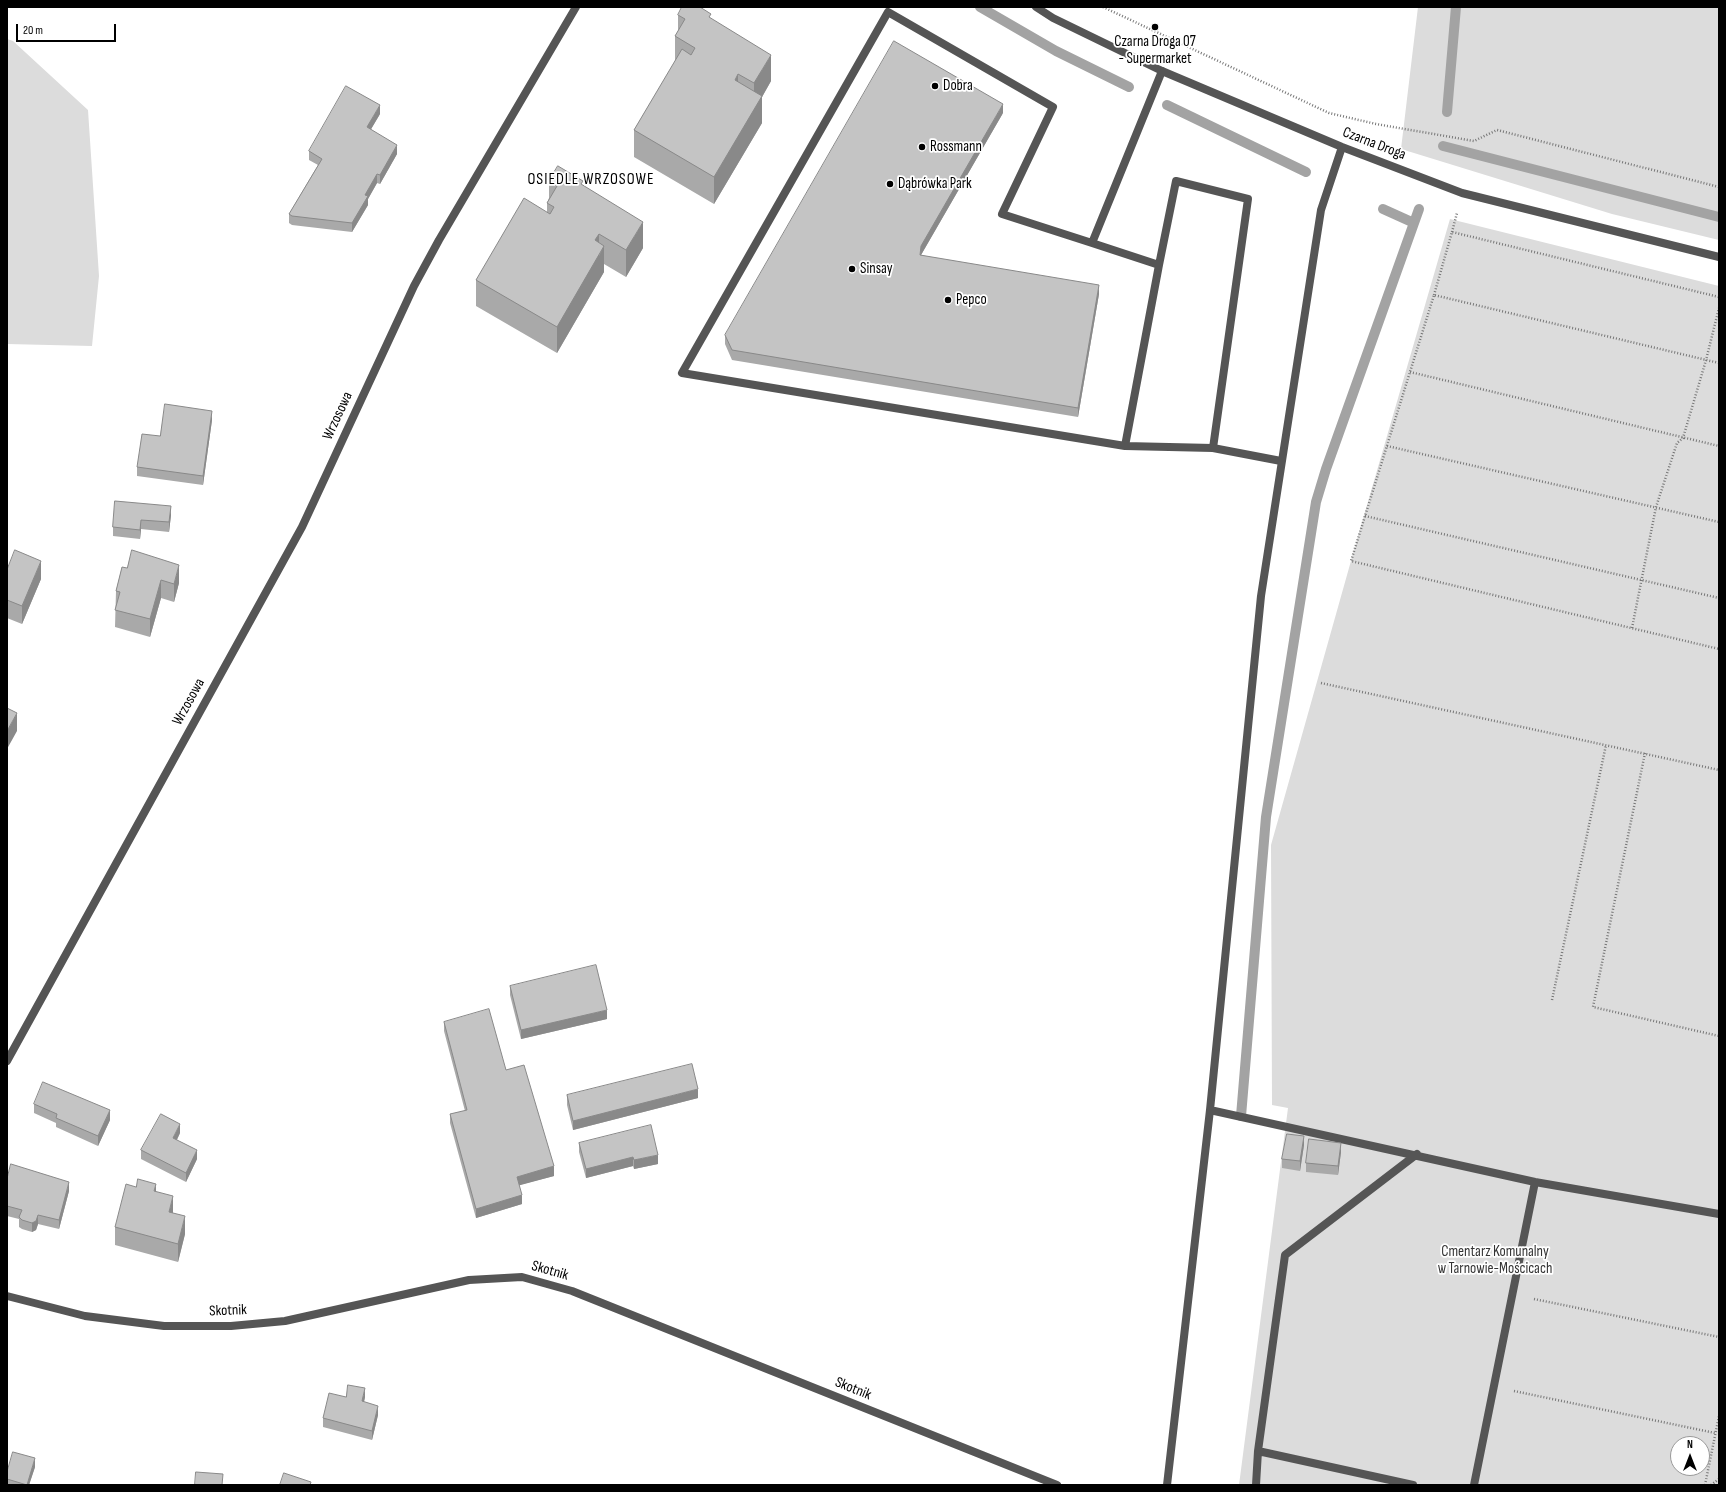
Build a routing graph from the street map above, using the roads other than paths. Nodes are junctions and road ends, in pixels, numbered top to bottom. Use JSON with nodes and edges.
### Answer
{"nodes":[{"id":1,"x":576,"y":7,"type":"edge"},
{"id":2,"x":1036,"y":7,"type":"edge"},
{"id":3,"x":1162,"y":71,"type":"junction"},
{"id":4,"x":1342,"y":147,"type":"junction"},
{"id":5,"x":1092,"y":242,"type":"junction"},
{"id":6,"x":1719,"y":258,"type":"edge"},
{"id":7,"x":1159,"y":265,"type":"junction"},
{"id":8,"x":1125,"y":446,"type":"junction"},
{"id":9,"x":1213,"y":448,"type":"junction"},
{"id":10,"x":1281,"y":460,"type":"junction"},
{"id":11,"x":7,"y":1061,"type":"edge"},
{"id":12,"x":1210,"y":1110,"type":"junction"},
{"id":13,"x":1417,"y":1154,"type":"junction"},
{"id":14,"x":1535,"y":1182,"type":"junction"},
{"id":15,"x":1719,"y":1214,"type":"edge"},
{"id":16,"x":7,"y":1296,"type":"edge"},
{"id":17,"x":1258,"y":1451,"type":"junction"},
{"id":18,"x":1057,"y":1485,"type":"edge"},
{"id":19,"x":1167,"y":1485,"type":"edge"},
{"id":20,"x":1256,"y":1485,"type":"edge"},
{"id":21,"x":1412,"y":1485,"type":"edge"},
{"id":22,"x":1474,"y":1485,"type":"edge"}],
"edges":[{"from":1,"to":11,"type":"street","name":"Wrzosowa"},
{"from":2,"to":3,"type":"street","name":"Czarna Droga"},
{"from":3,"to":4,"type":"street","name":"Czarna Droga"},
{"from":3,"to":5,"type":"street"},
{"from":4,"to":6,"type":"street","name":"Czarna Droga"},
{"from":4,"to":10,"type":"street"},
{"from":5,"to":7,"type":"street"},
{"from":5,"to":8,"type":"street"},
{"from":7,"to":8,"type":"street"},
{"from":7,"to":9,"type":"street"},
{"from":8,"to":9,"type":"street"},
{"from":9,"to":10,"type":"street"},
{"from":10,"to":12,"type":"street"},
{"from":12,"to":13,"type":"street"},
{"from":12,"to":19,"type":"street"},
{"from":13,"to":14,"type":"street"},
{"from":13,"to":17,"type":"street"},
{"from":14,"to":15,"type":"street"},
{"from":14,"to":22,"type":"street"},
{"from":16,"to":18,"type":"street","name":"Skotnik"},
{"from":17,"to":20,"type":"street"},
{"from":17,"to":21,"type":"street"}]}
